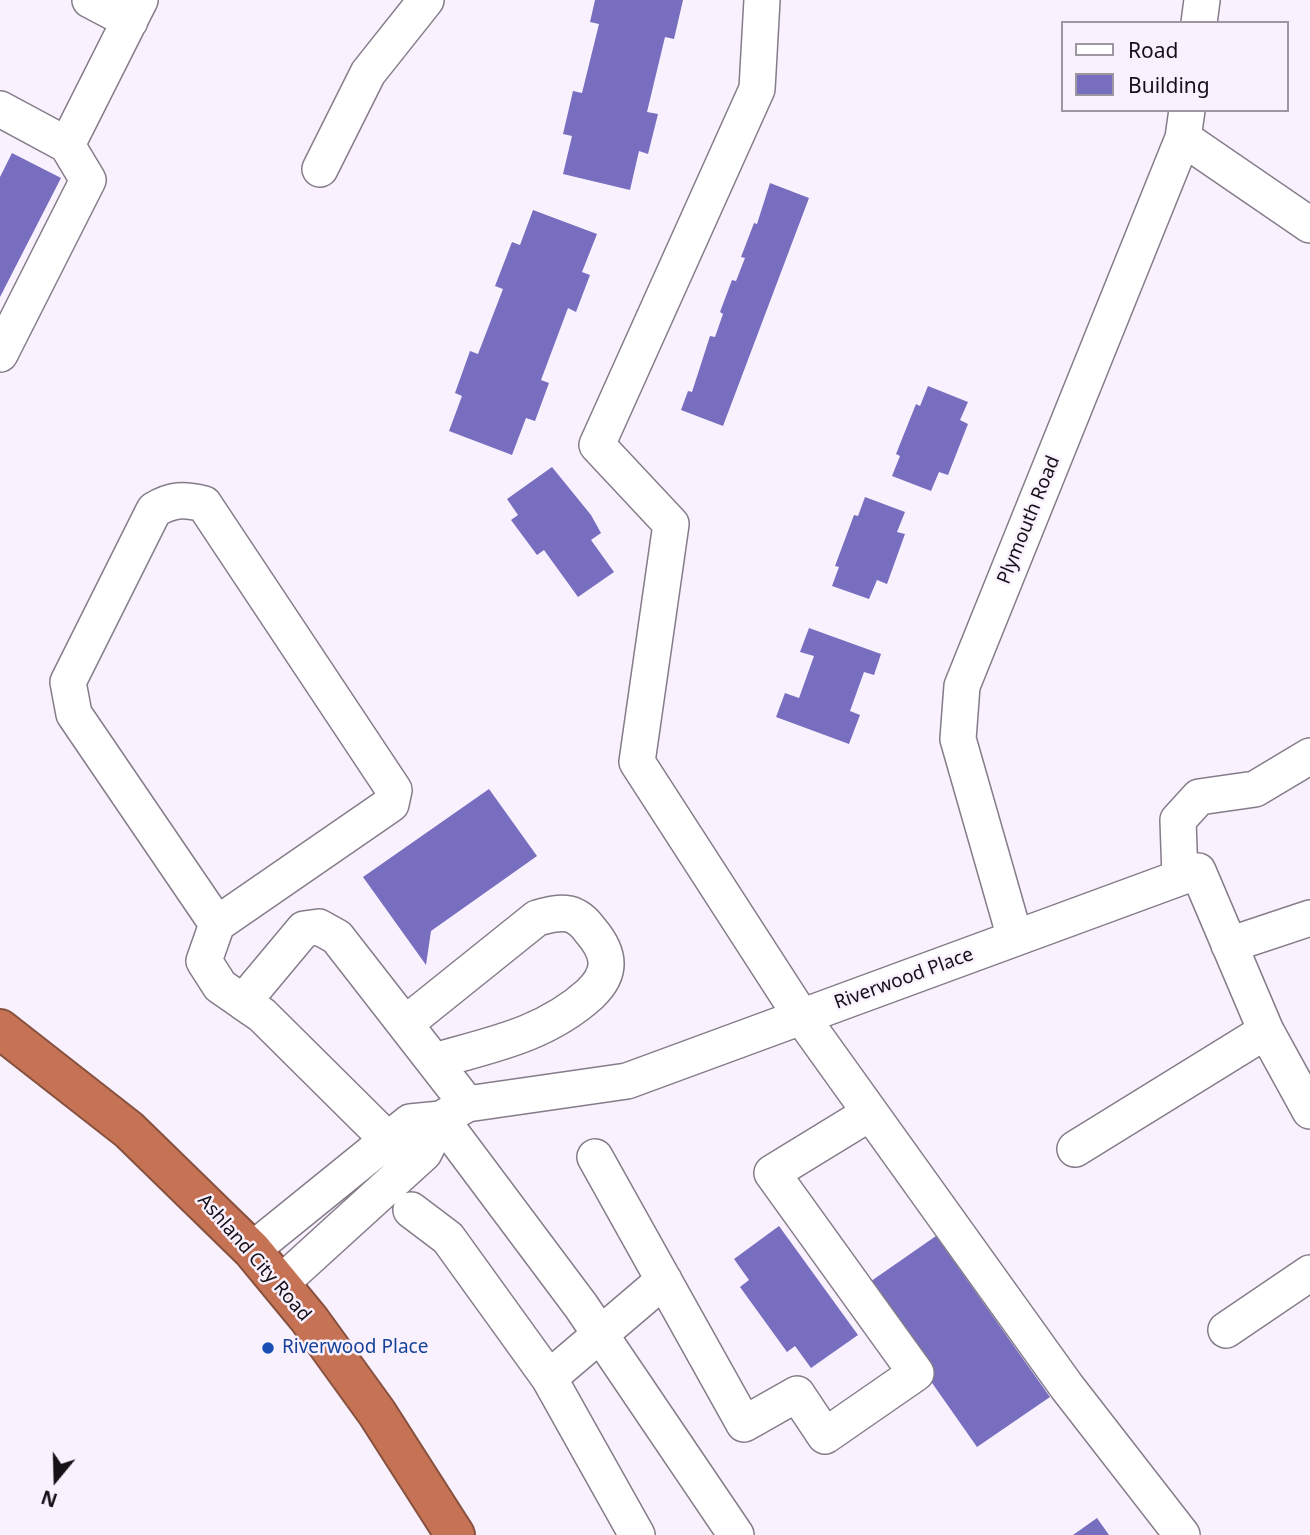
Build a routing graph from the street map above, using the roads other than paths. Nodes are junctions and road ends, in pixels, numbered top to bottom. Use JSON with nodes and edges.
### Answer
{"nodes":[{"id":1,"x":90,"y":0,"type":"edge"},
{"id":2,"x":426,"y":0,"type":"edge"},
{"id":3,"x":762,"y":0,"type":"edge"},
{"id":4,"x":1202,"y":0,"type":"edge"},
{"id":5,"x":135,"y":10,"type":"edge"},
{"id":6,"x":1199,"y":21,"type":"edge"},
{"id":7,"x":4,"y":123,"type":"edge"},
{"id":8,"x":1185,"y":124,"type":"edge"},
{"id":9,"x":67,"y":145,"type":"junction"},
{"id":10,"x":320,"y":169,"type":"dead end"},
{"id":11,"x":1310,"y":225,"type":"edge"},
{"id":12,"x":0,"y":354,"type":"edge"},
{"id":13,"x":1310,"y":756,"type":"edge"},
{"id":14,"x":1180,"y":877,"type":"junction"},
{"id":15,"x":1310,"y":918,"type":"edge"},
{"id":16,"x":217,"y":924,"type":"junction"},
{"id":17,"x":1015,"y":937,"type":"junction"},
{"id":18,"x":1229,"y":945,"type":"junction"},
{"id":19,"x":243,"y":1002,"type":"junction"},
{"id":20,"x":801,"y":1016,"type":"junction"},
{"id":21,"x":405,"y":1024,"type":"junction"},
{"id":22,"x":0,"y":1029,"type":"edge"},
{"id":23,"x":1266,"y":1031,"type":"junction"},
{"id":24,"x":434,"y":1061,"type":"junction"},
{"id":25,"x":454,"y":1111,"type":"junction"},
{"id":26,"x":1310,"y":1111,"type":"edge"},
{"id":27,"x":870,"y":1113,"type":"junction"},
{"id":28,"x":388,"y":1140,"type":"junction"},
{"id":29,"x":1075,"y":1149,"type":"dead end"},
{"id":30,"x":596,"y":1157,"type":"dead end"},
{"id":31,"x":411,"y":1210,"type":"dead end"},
{"id":32,"x":252,"y":1250,"type":"junction"},
{"id":33,"x":1310,"y":1273,"type":"edge"},
{"id":34,"x":664,"y":1280,"type":"junction"},
{"id":35,"x":280,"y":1284,"type":"junction"},
{"id":36,"x":1226,"y":1330,"type":"dead end"},
{"id":37,"x":601,"y":1335,"type":"junction"},
{"id":38,"x":549,"y":1378,"type":"junction"},
{"id":39,"x":455,"y":1535,"type":"edge"},
{"id":40,"x":637,"y":1535,"type":"edge"},
{"id":41,"x":736,"y":1535,"type":"edge"},
{"id":42,"x":1182,"y":1535,"type":"edge"}],
"edges":[{"from":1,"to":5,"type":"street"},
{"from":2,"to":10,"type":"street"},
{"from":3,"to":20,"type":"street"},
{"from":4,"to":6,"type":"street"},
{"from":5,"to":9,"type":"street"},
{"from":7,"to":9,"type":"street"},
{"from":8,"to":11,"type":"street"},
{"from":8,"to":17,"type":"street","name":"Plymouth Road"},
{"from":9,"to":12,"type":"street"},
{"from":13,"to":14,"type":"street"},
{"from":14,"to":17,"type":"street","name":"Riverwood Place"},
{"from":14,"to":18,"type":"street"},
{"from":15,"to":18,"type":"street"},
{"from":16,"to":16,"type":"street"},
{"from":16,"to":19,"type":"street"},
{"from":17,"to":20,"type":"street","name":"Riverwood Place"},
{"from":18,"to":23,"type":"street"},
{"from":19,"to":21,"type":"street"},
{"from":19,"to":28,"type":"street"},
{"from":20,"to":25,"type":"street","name":"Riverwood Place"},
{"from":20,"to":27,"type":"street"},
{"from":21,"to":24,"type":"street"},
{"from":21,"to":24,"type":"street"},
{"from":22,"to":32,"type":"highway","name":"Ashland City Road"},
{"from":23,"to":26,"type":"street"},
{"from":23,"to":29,"type":"street"},
{"from":24,"to":25,"type":"street"},
{"from":25,"to":28,"type":"street","name":"Riverwood Place"},
{"from":25,"to":35,"type":"street"},
{"from":25,"to":37,"type":"street"},
{"from":27,"to":34,"type":"street"},
{"from":27,"to":42,"type":"street"},
{"from":28,"to":32,"type":"street","name":"Riverwood Place"},
{"from":30,"to":34,"type":"street"},
{"from":31,"to":38,"type":"street"},
{"from":32,"to":35,"type":"highway","name":"Ashland City Road"},
{"from":33,"to":36,"type":"street"},
{"from":34,"to":37,"type":"street"},
{"from":35,"to":39,"type":"highway","name":"Ashland City Road"},
{"from":37,"to":38,"type":"street"},
{"from":37,"to":41,"type":"street"},
{"from":38,"to":40,"type":"street"}]}
